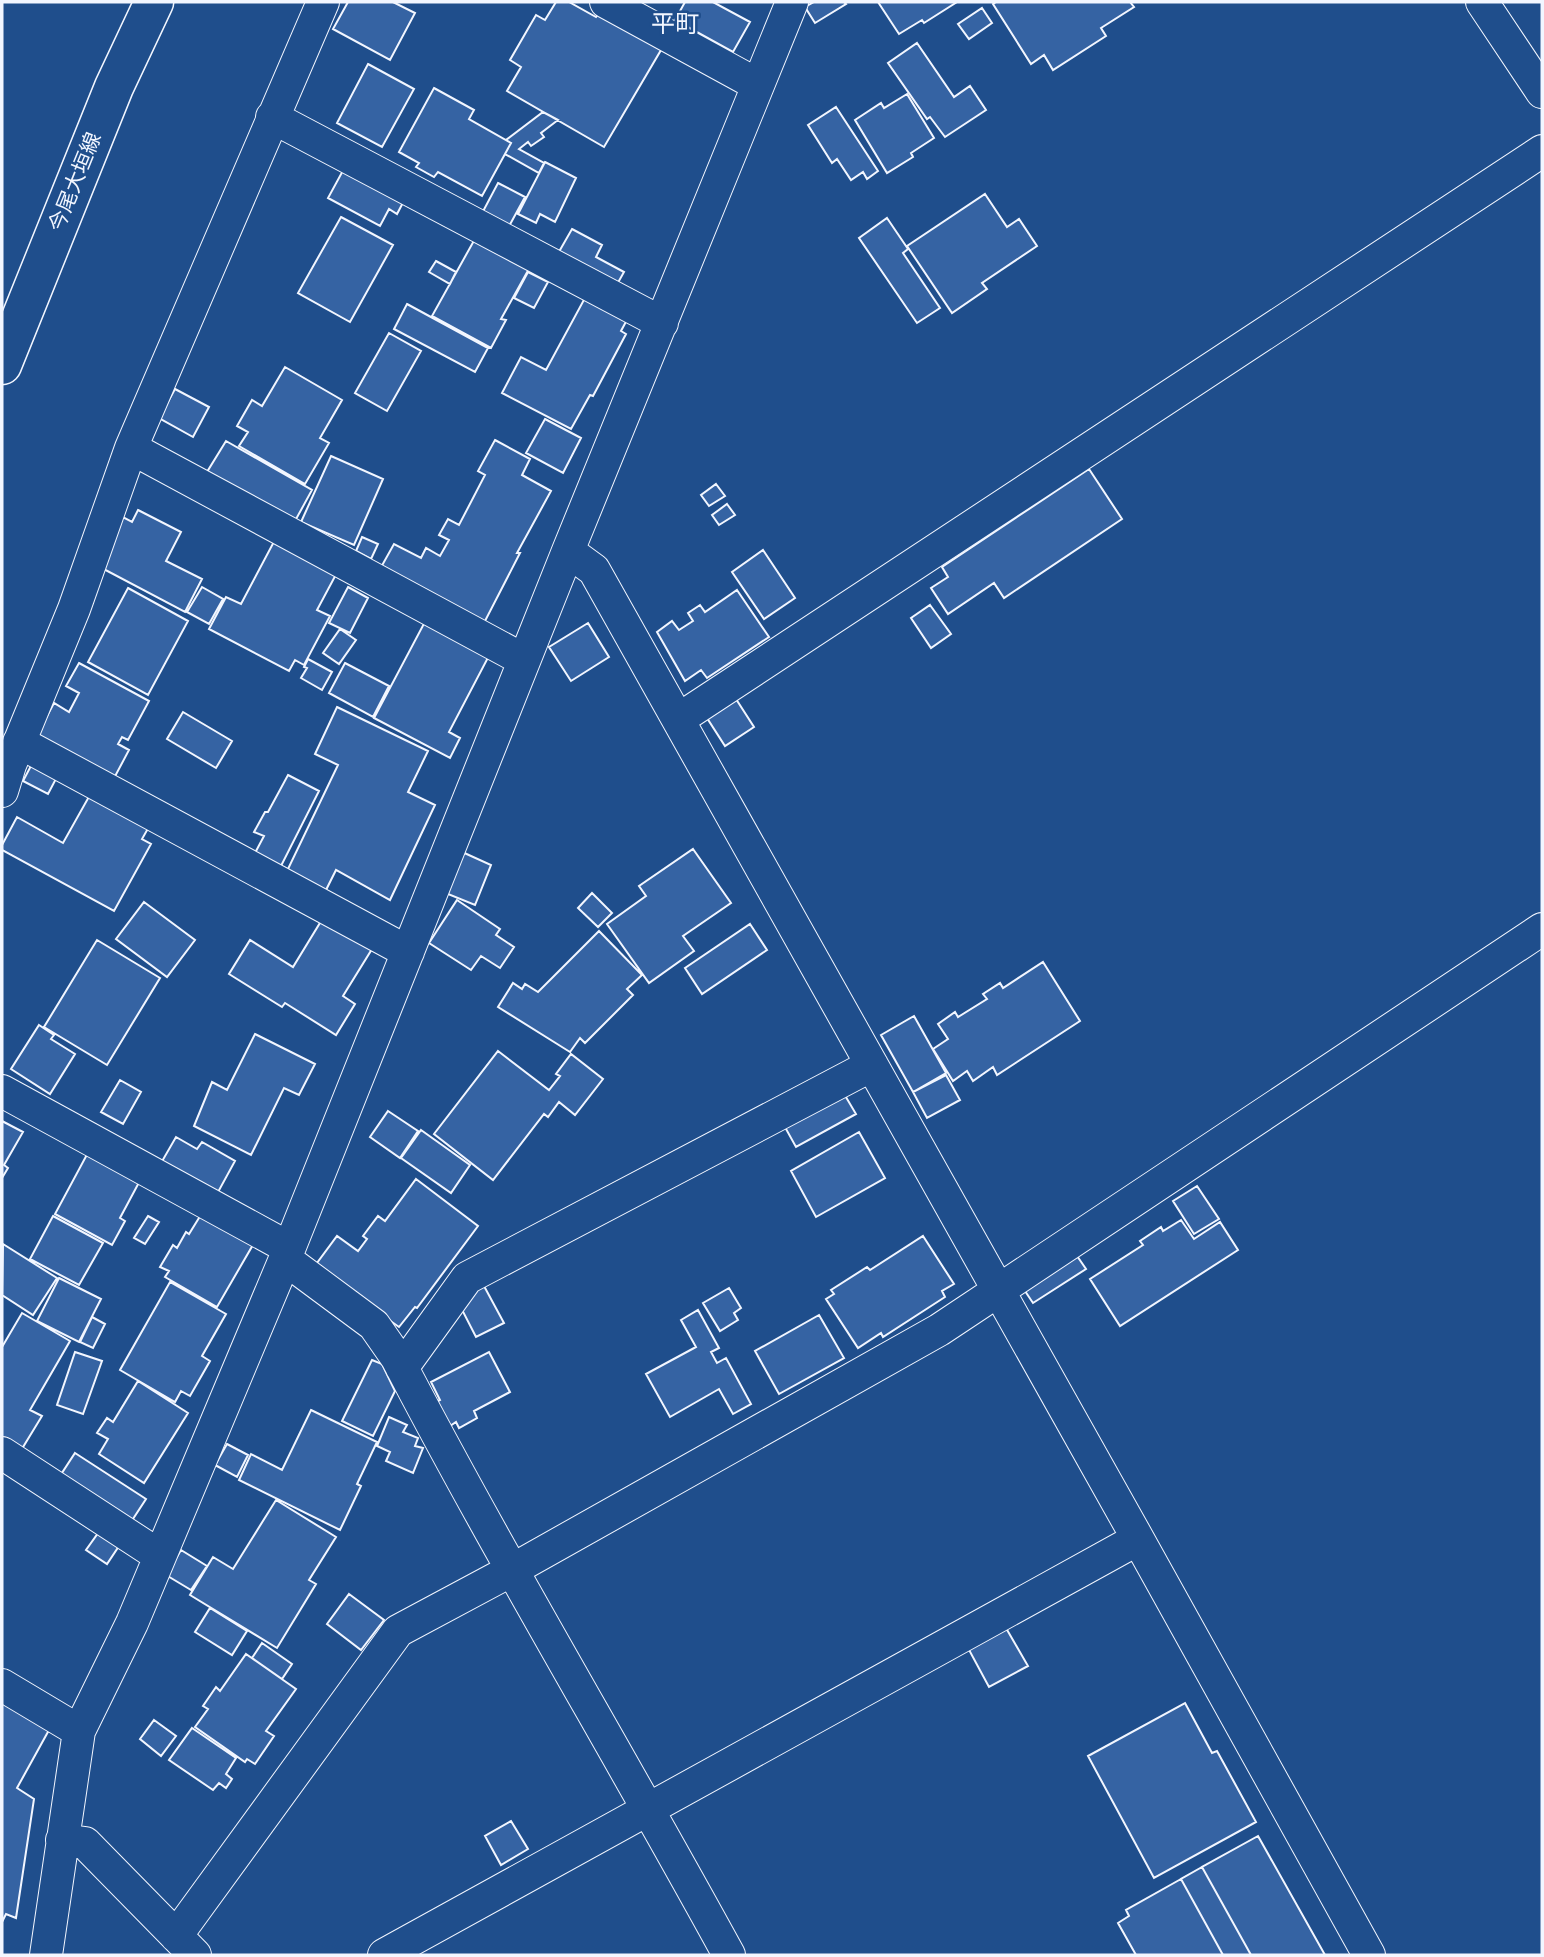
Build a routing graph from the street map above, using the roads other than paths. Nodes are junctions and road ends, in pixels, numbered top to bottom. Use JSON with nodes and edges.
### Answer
{"nodes":[{"id":1,"x":154,"y":2,"type":"edge"},
{"id":2,"x":323,"y":2,"type":"edge"},
{"id":3,"x":607,"y":2,"type":"edge"},
{"id":4,"x":792,"y":2,"type":"edge"},
{"id":5,"x":1482,"y":2,"type":"edge"},
{"id":6,"x":758,"y":85,"type":"junction"},
{"id":7,"x":1542,"y":92,"type":"edge"},
{"id":8,"x":272,"y":117,"type":"junction"},
{"id":9,"x":1542,"y":151,"type":"edge"},
{"id":10,"x":662,"y":323,"type":"junction"},
{"id":11,"x":2,"y":365,"type":"edge"},
{"id":12,"x":131,"y":448,"type":"junction"},
{"id":13,"x":568,"y":551,"type":"junction"},
{"id":14,"x":524,"y":660,"type":"junction"},
{"id":15,"x":679,"y":719,"type":"junction"},
{"id":16,"x":19,"y":742,"type":"junction"},
{"id":17,"x":2,"y":791,"type":"edge"},
{"id":18,"x":1542,"y":929,"type":"edge"},
{"id":19,"x":408,"y":952,"type":"junction"},
{"id":20,"x":873,"y":1065,"type":"junction"},
{"id":21,"x":2,"y":1091,"type":"edge"},
{"id":22,"x":287,"y":1253,"type":"junction"},
{"id":23,"x":998,"y":1289,"type":"junction"},
{"id":24,"x":402,"y":1368,"type":"junction"},
{"id":25,"x":2,"y":1453,"type":"edge"},
{"id":26,"x":1138,"y":1539,"type":"junction"},
{"id":27,"x":160,"y":1556,"type":"junction"},
{"id":28,"x":512,"y":1570,"type":"junction"},
{"id":29,"x":2,"y":1685,"type":"edge"},
{"id":30,"x":79,"y":1731,"type":"junction"},
{"id":31,"x":650,"y":1810,"type":"junction"},
{"id":32,"x":62,"y":1840,"type":"junction"},
{"id":33,"x":186,"y":1945,"type":"edge"},
{"id":34,"x":46,"y":1955,"type":"edge"},
{"id":35,"x":384,"y":1955,"type":"edge"},
{"id":36,"x":729,"y":1955,"type":"edge"},
{"id":37,"x":1368,"y":1955,"type":"edge"}],
"edges":[{"from":1,"to":11,"type":"main road","name":"今尾大垣線"},
{"from":2,"to":8,"type":"street"},
{"from":3,"to":6,"type":"street"},
{"from":4,"to":6,"type":"street"},
{"from":5,"to":7,"type":"street"},
{"from":6,"to":10,"type":"street"},
{"from":8,"to":10,"type":"street"},
{"from":8,"to":12,"type":"street"},
{"from":9,"to":15,"type":"street"},
{"from":10,"to":13,"type":"street"},
{"from":12,"to":14,"type":"street"},
{"from":12,"to":16,"type":"street"},
{"from":13,"to":14,"type":"street"},
{"from":13,"to":15,"type":"street"},
{"from":14,"to":19,"type":"street"},
{"from":15,"to":20,"type":"street"},
{"from":16,"to":17,"type":"street"},
{"from":16,"to":19,"type":"street"},
{"from":18,"to":23,"type":"street"},
{"from":19,"to":22,"type":"street"},
{"from":20,"to":23,"type":"street"},
{"from":20,"to":24,"type":"street"},
{"from":21,"to":22,"type":"street"},
{"from":22,"to":24,"type":"street"},
{"from":22,"to":27,"type":"street"},
{"from":23,"to":26,"type":"street"},
{"from":23,"to":28,"type":"street"},
{"from":24,"to":28,"type":"street"},
{"from":25,"to":27,"type":"street"},
{"from":26,"to":31,"type":"street"},
{"from":26,"to":37,"type":"street"},
{"from":27,"to":30,"type":"street"},
{"from":28,"to":31,"type":"street"},
{"from":28,"to":33,"type":"street"},
{"from":29,"to":30,"type":"street"},
{"from":30,"to":32,"type":"street"},
{"from":31,"to":35,"type":"street"},
{"from":31,"to":36,"type":"street"},
{"from":32,"to":33,"type":"street"},
{"from":32,"to":34,"type":"street"}]}
